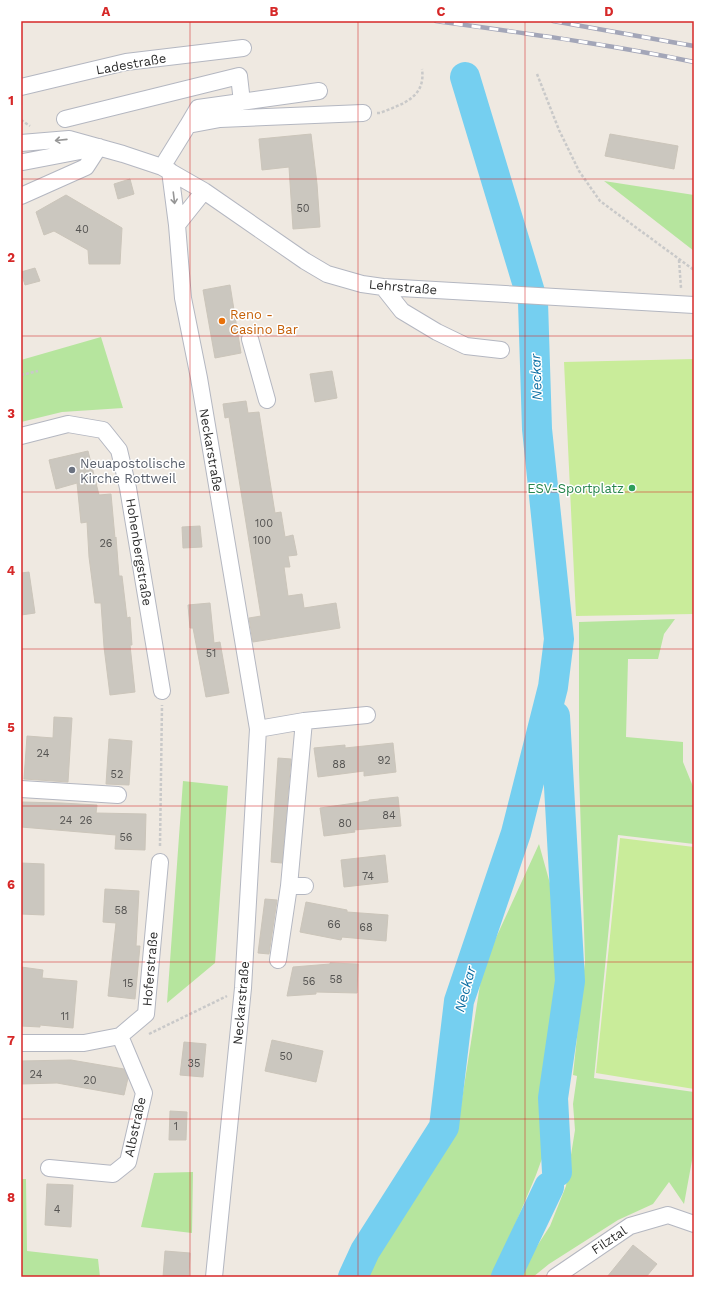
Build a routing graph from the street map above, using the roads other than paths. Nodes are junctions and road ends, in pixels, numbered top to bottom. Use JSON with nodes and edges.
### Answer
{"nodes":[{"id":1,"x":243,"y":48,"type":"dead end"},
{"id":2,"x":21,"y":87,"type":"edge"},
{"id":3,"x":319,"y":90,"type":"dead end"},
{"id":4,"x":242,"y":102,"type":"junction"},
{"id":5,"x":363,"y":113,"type":"road end"},
{"id":6,"x":65,"y":119,"type":"dead end"},
{"id":7,"x":188,"y":125,"type":"junction"},
{"id":8,"x":21,"y":143,"type":"edge"},
{"id":9,"x":99,"y":147,"type":"junction"},
{"id":10,"x":22,"y":159,"type":"edge"},
{"id":11,"x":166,"y":169,"type":"junction"},
{"id":12,"x":204,"y":191,"type":"junction"},
{"id":13,"x":21,"y":196,"type":"edge"},
{"id":14,"x":177,"y":225,"type":"junction"},
{"id":15,"x":383,"y":288,"type":"junction"},
{"id":16,"x":694,"y":305,"type":"edge"},
{"id":17,"x":250,"y":339,"type":"dead end"},
{"id":18,"x":501,"y":350,"type":"dead end"},
{"id":19,"x":267,"y":400,"type":"dead end"},
{"id":20,"x":21,"y":436,"type":"edge"},
{"id":21,"x":162,"y":691,"type":"road end"},
{"id":22,"x":367,"y":715,"type":"dead end"},
{"id":23,"x":304,"y":721,"type":"junction"},
{"id":24,"x":258,"y":729,"type":"junction"},
{"id":25,"x":21,"y":789,"type":"edge"},
{"id":26,"x":118,"y":795,"type":"dead end"},
{"id":27,"x":160,"y":862,"type":"road end"},
{"id":28,"x":289,"y":886,"type":"junction"},
{"id":29,"x":305,"y":886,"type":"dead end"},
{"id":30,"x":278,"y":960,"type":"dead end"},
{"id":31,"x":120,"y":1036,"type":"junction"},
{"id":32,"x":21,"y":1043,"type":"edge"},
{"id":33,"x":48,"y":1168,"type":"dead end"},
{"id":34,"x":694,"y":1224,"type":"edge"},
{"id":35,"x":214,"y":1277,"type":"edge"},
{"id":36,"x":555,"y":1277,"type":"edge"}],
"edges":[{"from":1,"to":2,"type":"street","name":"Ladestraße"},
{"from":3,"to":4,"type":"street"},
{"from":4,"to":6,"type":"street"},
{"from":4,"to":7,"type":"street"},
{"from":5,"to":7,"type":"street"},
{"from":7,"to":11,"type":"street"},
{"from":9,"to":8,"type":"street","name":"Lehrstraße","one_way":true},
{"from":9,"to":10,"type":"street","name":"Lehrstraße"},
{"from":9,"to":11,"type":"street","name":"Lehrstraße"},
{"from":9,"to":13,"type":"street"},
{"from":11,"to":12,"type":"street","name":"Lehrstraße"},
{"from":11,"to":14,"type":"street","name":"Neckarstraße","one_way":true},
{"from":12,"to":14,"type":"street"},
{"from":12,"to":15,"type":"street","name":"Lehrstraße"},
{"from":14,"to":24,"type":"street","name":"Neckarstraße"},
{"from":15,"to":16,"type":"street","name":"Lehrstraße"},
{"from":15,"to":18,"type":"street"},
{"from":17,"to":19,"type":"street"},
{"from":20,"to":21,"type":"street","name":"Hohenbergstraße"},
{"from":22,"to":23,"type":"street"},
{"from":23,"to":24,"type":"street"},
{"from":23,"to":28,"type":"street"},
{"from":24,"to":35,"type":"street","name":"Neckarstraße"},
{"from":25,"to":26,"type":"street"},
{"from":27,"to":31,"type":"street","name":"Hoferstraße"},
{"from":28,"to":29,"type":"street"},
{"from":28,"to":30,"type":"street"},
{"from":31,"to":32,"type":"street","name":"Hoferstraße"},
{"from":31,"to":33,"type":"street","name":"Albstraße"},
{"from":34,"to":36,"type":"street","name":"Filztal"}]}
